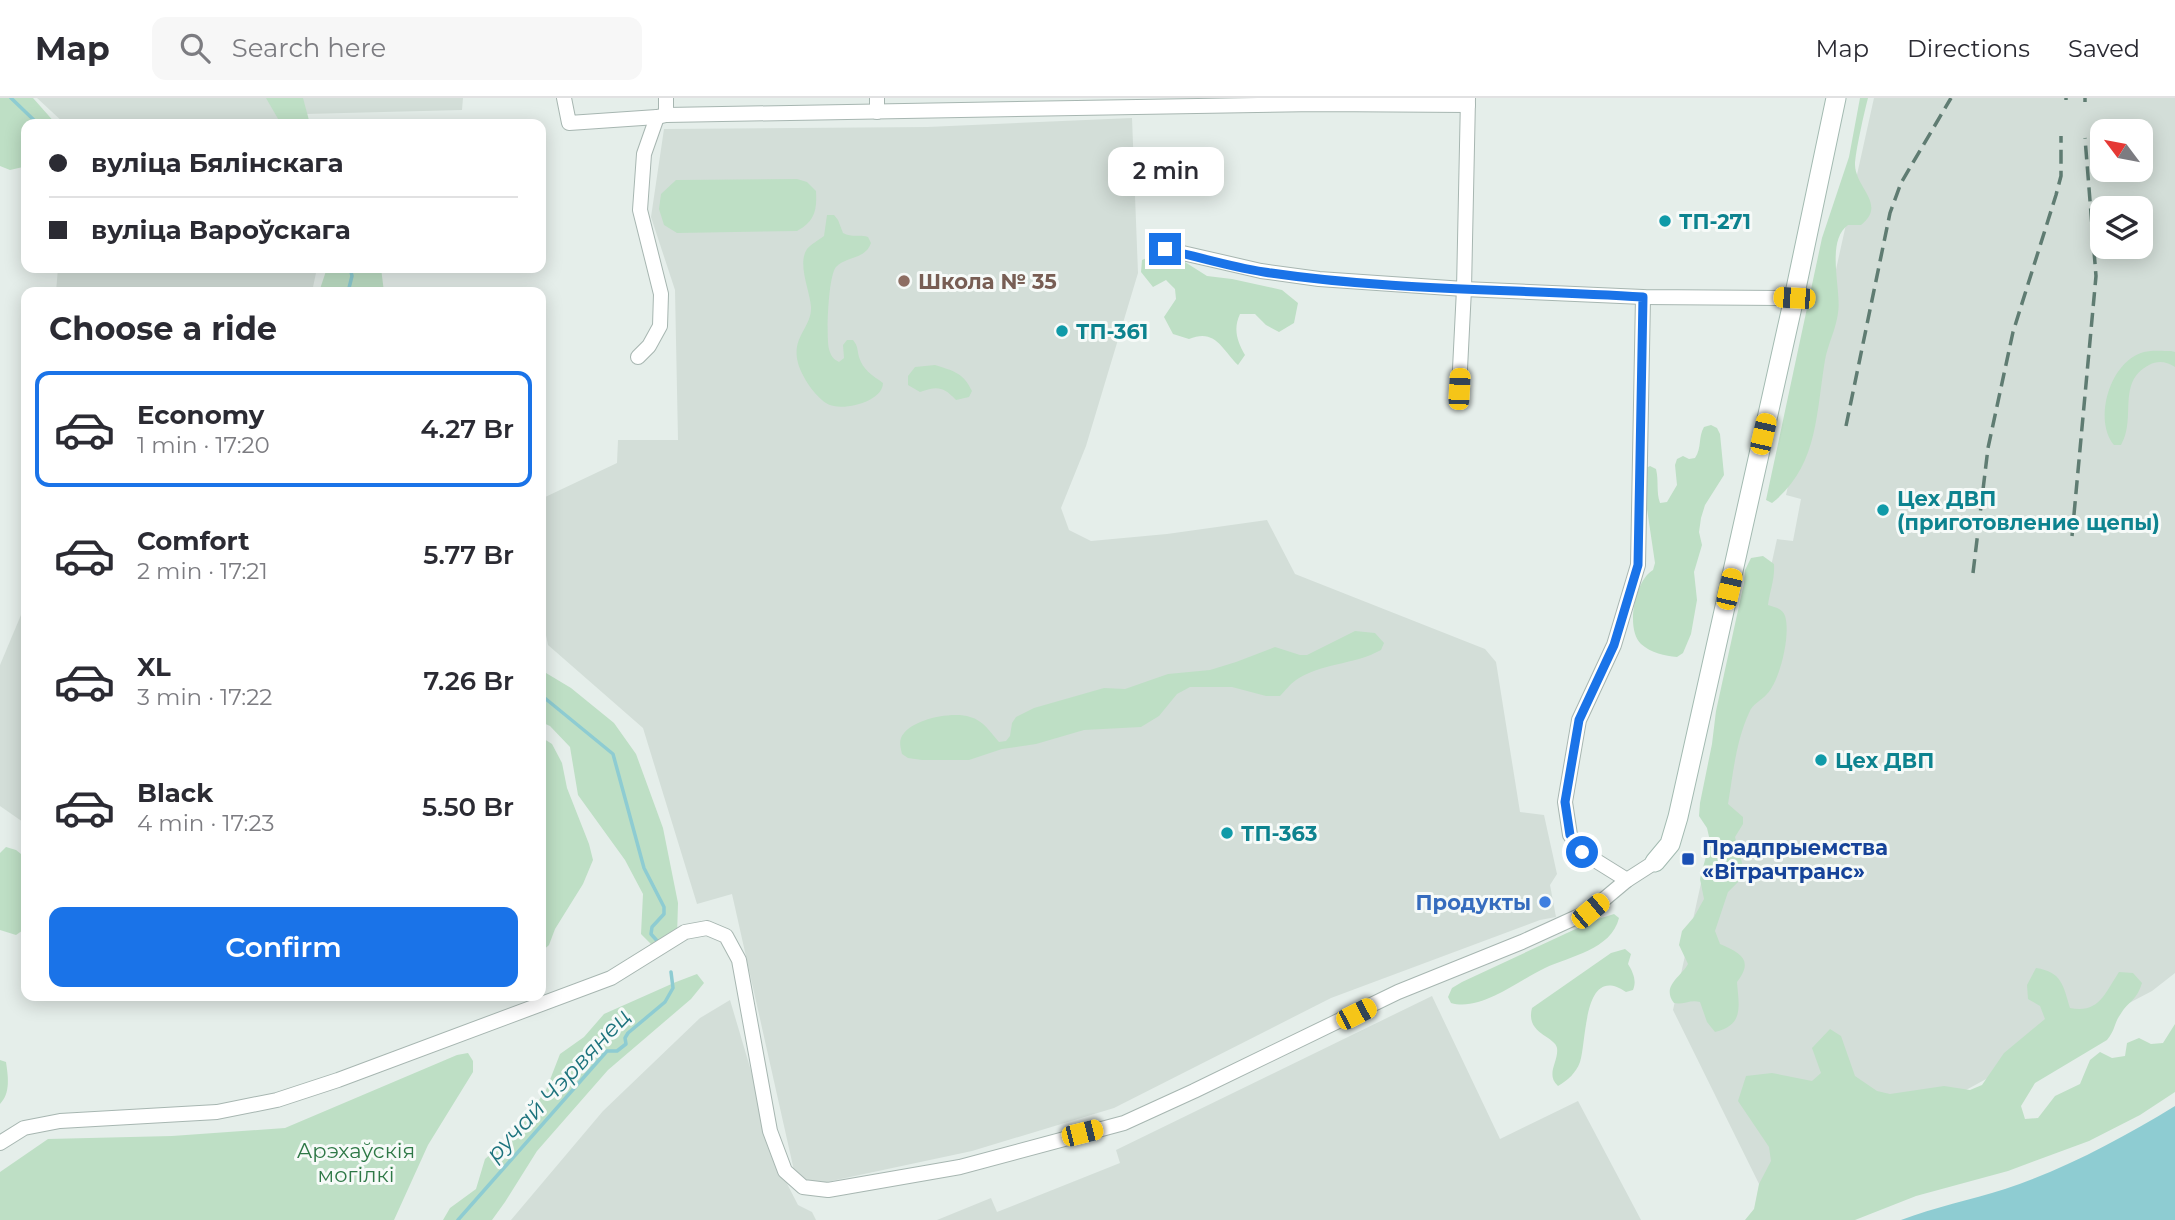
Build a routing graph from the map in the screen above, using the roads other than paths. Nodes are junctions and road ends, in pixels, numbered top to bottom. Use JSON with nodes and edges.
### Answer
{"nodes":[{"id":1,"x":564,"y":98,"type":"edge"},
{"id":2,"x":666,"y":98,"type":"edge"},
{"id":3,"x":1836,"y":98,"type":"edge"},
{"id":4,"x":1468,"y":101,"type":"edge"},
{"id":5,"x":1099,"y":103,"type":"edge"},
{"id":6,"x":877,"y":105,"type":"edge"},
{"id":7,"x":661,"y":116,"type":"junction"},
{"id":8,"x":1165,"y":249,"type":"dead end"},
{"id":9,"x":1464,"y":289,"type":"junction"},
{"id":10,"x":1643,"y":297,"type":"junction"},
{"id":11,"x":1794,"y":298,"type":"junction"},
{"id":12,"x":638,"y":358,"type":"dead end"},
{"id":13,"x":1459,"y":389,"type":"dead end"},
{"id":14,"x":1655,"y":862,"type":"joint"},
{"id":15,"x":1627,"y":880,"type":"junction"},
{"id":16,"x":0,"y":1143,"type":"edge"}],
"edges":[{"from":1,"to":7,"type":"street"},
{"from":2,"to":7,"type":"street"},
{"from":3,"to":11,"type":"main road"},
{"from":4,"to":5,"type":"street"},
{"from":4,"to":9,"type":"street"},
{"from":5,"to":6,"type":"street"},
{"from":6,"to":7,"type":"street"},
{"from":7,"to":12,"type":"street"},
{"from":8,"to":9,"type":"street"},
{"from":9,"to":10,"type":"street"},
{"from":9,"to":13,"type":"street"},
{"from":10,"to":11,"type":"street"},
{"from":10,"to":15,"type":"street"},
{"from":11,"to":14,"type":"main road"},
{"from":14,"to":15,"type":"street"},
{"from":15,"to":16,"type":"street"}]}
